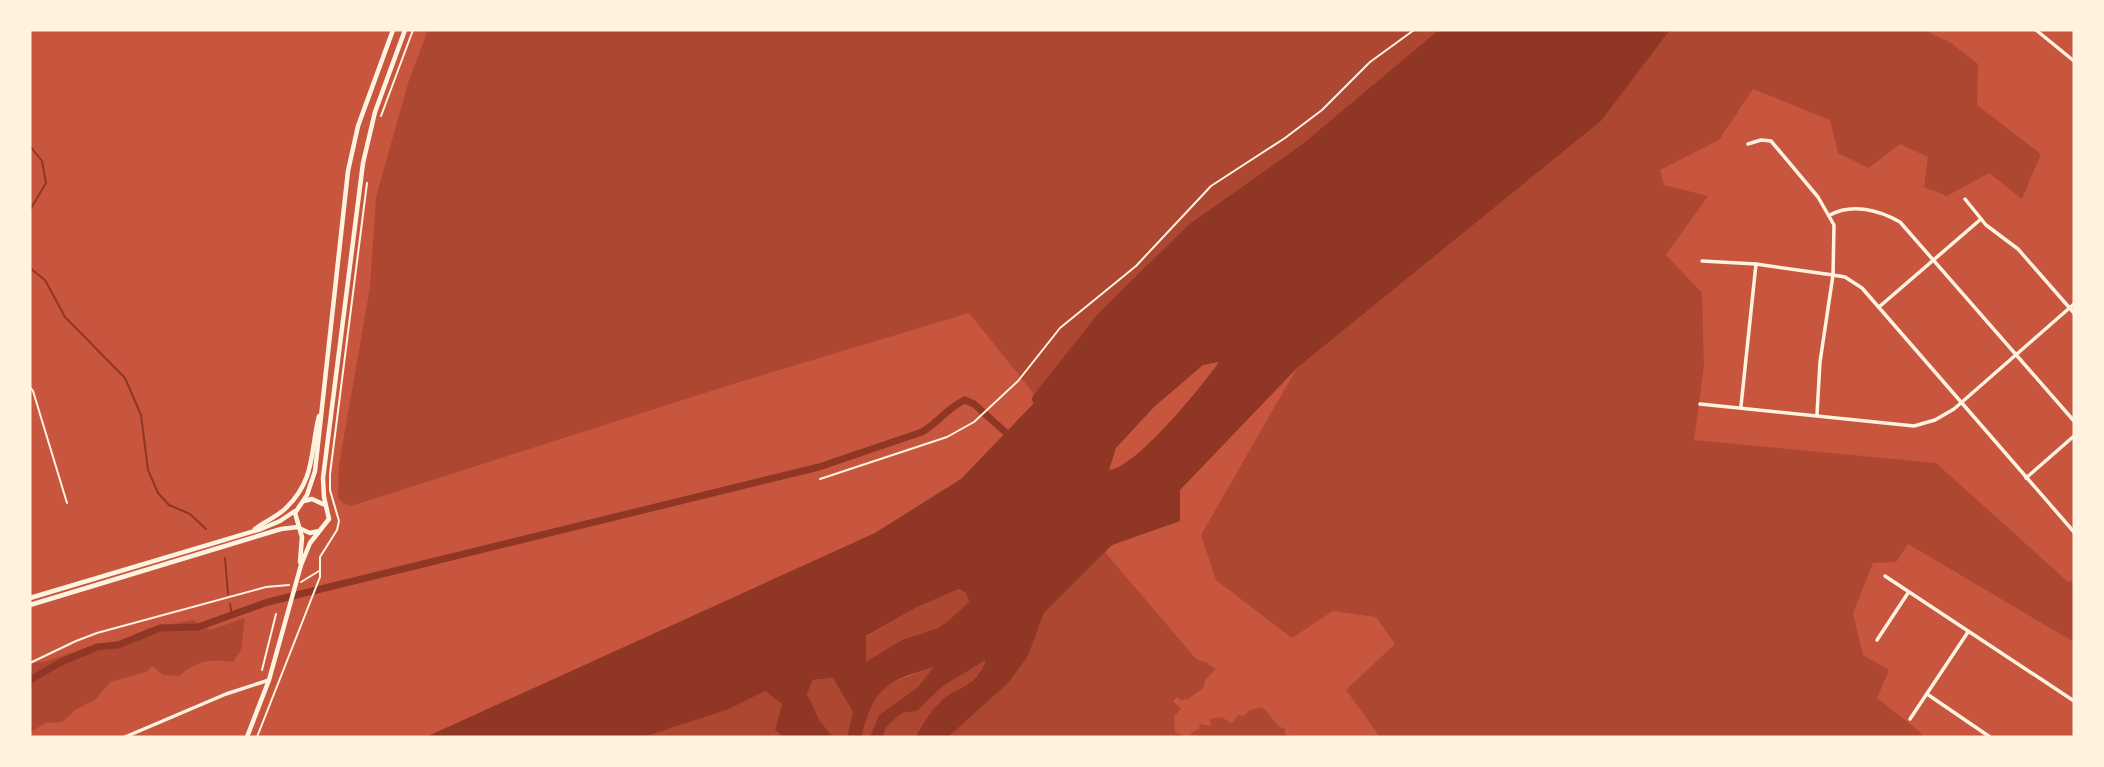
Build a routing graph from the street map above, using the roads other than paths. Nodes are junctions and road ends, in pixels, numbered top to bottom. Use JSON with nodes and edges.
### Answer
{"nodes":[{"id":1,"x":393,"y":30,"type":"edge"},
{"id":2,"x":405,"y":30,"type":"edge"},
{"id":3,"x":2036,"y":30,"type":"edge"},
{"id":4,"x":2074,"y":61,"type":"edge"},
{"id":5,"x":1748,"y":144,"type":"dead end"},
{"id":6,"x":1965,"y":199,"type":"dead end"},
{"id":7,"x":1830,"y":215,"type":"junction"},
{"id":8,"x":1981,"y":219,"type":"junction"},
{"id":9,"x":1702,"y":261,"type":"dead end"},
{"id":10,"x":1934,"y":261,"type":"junction"},
{"id":11,"x":1756,"y":264,"type":"junction"},
{"id":12,"x":1833,"y":275,"type":"junction"},
{"id":13,"x":2074,"y":304,"type":"edge"},
{"id":14,"x":1879,"y":307,"type":"junction"},
{"id":15,"x":2070,"y":308,"type":"junction"},
{"id":16,"x":2074,"y":313,"type":"edge"},
{"id":17,"x":2017,"y":356,"type":"junction"},
{"id":18,"x":30,"y":387,"type":"edge"},
{"id":19,"x":1962,"y":402,"type":"junction"},
{"id":20,"x":1700,"y":404,"type":"dead end"},
{"id":21,"x":1741,"y":406,"type":"junction"},
{"id":22,"x":320,"y":412,"type":"junction"},
{"id":23,"x":1817,"y":414,"type":"junction"},
{"id":24,"x":2074,"y":421,"type":"edge"},
{"id":25,"x":2074,"y":436,"type":"edge"},
{"id":26,"x":2026,"y":478,"type":"junction"},
{"id":27,"x":302,"y":502,"type":"junction"},
{"id":28,"x":67,"y":503,"type":"dead end"},
{"id":29,"x":325,"y":506,"type":"junction"},
{"id":30,"x":295,"y":511,"type":"junction"},
{"id":31,"x":299,"y":528,"type":"junction"},
{"id":32,"x":254,"y":529,"type":"junction"},
{"id":33,"x":320,"y":531,"type":"junction"},
{"id":34,"x":2074,"y":532,"type":"edge"},
{"id":35,"x":300,"y":565,"type":"junction"},
{"id":36,"x":1885,"y":576,"type":"dead end"},
{"id":37,"x":1908,"y":593,"type":"junction"},
{"id":38,"x":30,"y":598,"type":"edge"},
{"id":39,"x":30,"y":605,"type":"edge"},
{"id":40,"x":1968,"y":632,"type":"junction"},
{"id":41,"x":1877,"y":639,"type":"dead end"},
{"id":42,"x":269,"y":680,"type":"junction"},
{"id":43,"x":1927,"y":694,"type":"junction"},
{"id":44,"x":2074,"y":701,"type":"edge"},
{"id":45,"x":1910,"y":719,"type":"dead end"},
{"id":46,"x":125,"y":737,"type":"edge"},
{"id":47,"x":247,"y":737,"type":"edge"},
{"id":48,"x":1990,"y":737,"type":"edge"}],
"edges":[{"from":1,"to":22,"type":"main road"},
{"from":2,"to":29,"type":"main road"},
{"from":3,"to":4,"type":"street"},
{"from":5,"to":7,"type":"street"},
{"from":6,"to":8,"type":"street"},
{"from":7,"to":10,"type":"street"},
{"from":7,"to":12,"type":"street"},
{"from":8,"to":10,"type":"street"},
{"from":8,"to":15,"type":"street"},
{"from":9,"to":11,"type":"street"},
{"from":10,"to":14,"type":"street"},
{"from":10,"to":17,"type":"street"},
{"from":11,"to":12,"type":"street"},
{"from":11,"to":21,"type":"street"},
{"from":12,"to":14,"type":"street"},
{"from":12,"to":23,"type":"street"},
{"from":13,"to":15,"type":"street"},
{"from":14,"to":19,"type":"street"},
{"from":15,"to":16,"type":"street"},
{"from":15,"to":17,"type":"street"},
{"from":17,"to":19,"type":"street"},
{"from":17,"to":24,"type":"street"},
{"from":18,"to":28,"type":"lane"},
{"from":19,"to":23,"type":"street"},
{"from":19,"to":26,"type":"street"},
{"from":20,"to":21,"type":"street"},
{"from":21,"to":23,"type":"street"},
{"from":22,"to":27,"type":"main road"},
{"from":22,"to":32,"type":"main road"},
{"from":25,"to":26,"type":"street"},
{"from":26,"to":34,"type":"street"},
{"from":27,"to":29,"type":"main road"},
{"from":27,"to":30,"type":"main road"},
{"from":29,"to":33,"type":"main road"},
{"from":30,"to":31,"type":"main road"},
{"from":30,"to":32,"type":"main road"},
{"from":31,"to":33,"type":"main road"},
{"from":31,"to":35,"type":"main road"},
{"from":31,"to":39,"type":"main road"},
{"from":32,"to":38,"type":"main road"},
{"from":33,"to":35,"type":"main road"},
{"from":35,"to":42,"type":"main road"},
{"from":36,"to":37,"type":"street"},
{"from":37,"to":40,"type":"street"},
{"from":37,"to":41,"type":"street"},
{"from":40,"to":43,"type":"street"},
{"from":40,"to":44,"type":"street"},
{"from":42,"to":46,"type":"street"},
{"from":42,"to":47,"type":"main road"},
{"from":43,"to":45,"type":"street"},
{"from":43,"to":48,"type":"street"}]}
